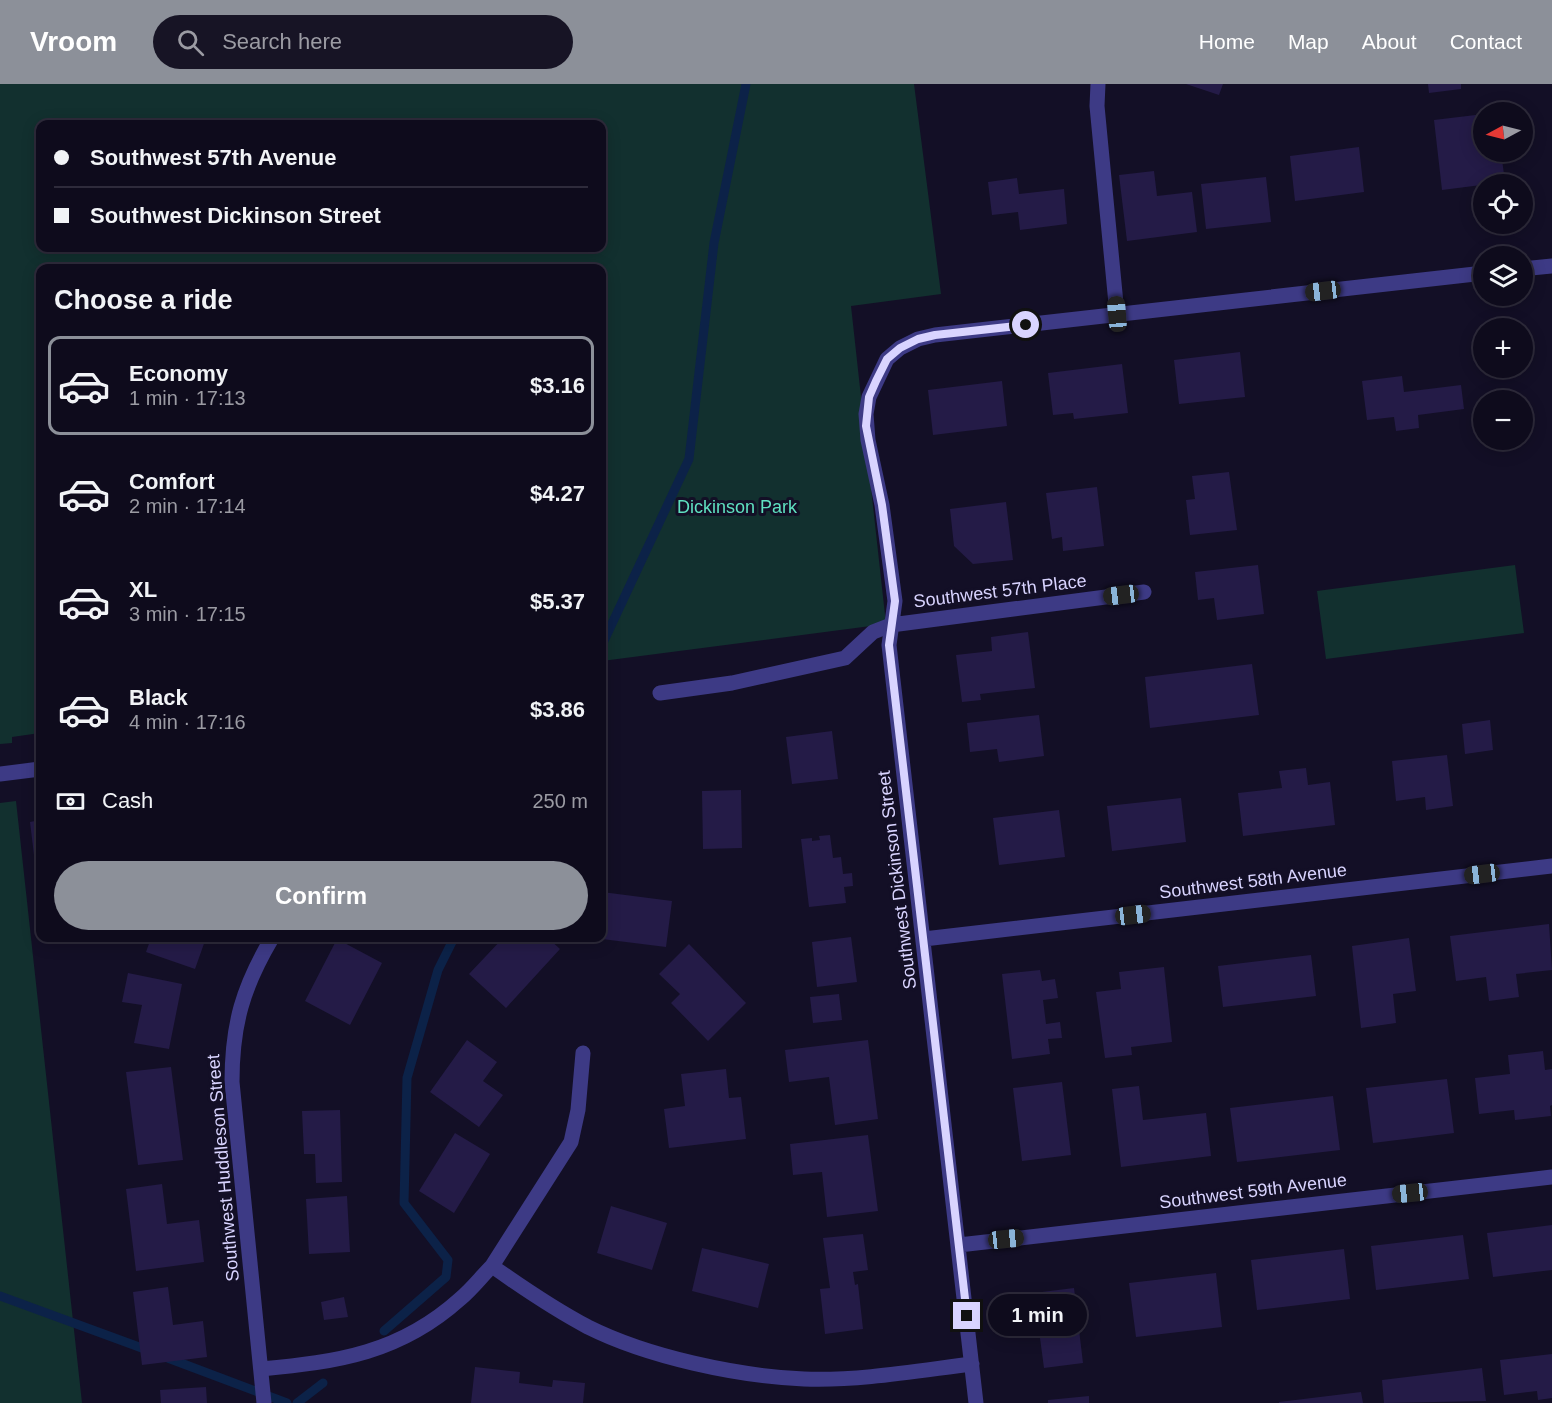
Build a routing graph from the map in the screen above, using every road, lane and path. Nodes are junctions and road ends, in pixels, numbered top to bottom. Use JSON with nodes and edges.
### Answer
{"nodes":[{"id":1,"x":1098,"y":84,"type":"edge"},
{"id":2,"x":1552,"y":266,"type":"edge"},
{"id":3,"x":1533,"y":268,"type":"edge"},
{"id":4,"x":1473,"y":274,"type":"edge"},
{"id":5,"x":1117,"y":314,"type":"junction"},
{"id":6,"x":1144,"y":592,"type":"dead end"},
{"id":7,"x":891,"y":625,"type":"junction"},
{"id":8,"x":660,"y":693,"type":"dead end"},
{"id":9,"x":36,"y":770,"type":"edge"},
{"id":10,"x":0,"y":774,"type":"edge"},
{"id":11,"x":1552,"y":867,"type":"edge"},
{"id":12,"x":924,"y":939,"type":"junction"},
{"id":13,"x":270,"y":942,"type":"edge"},
{"id":14,"x":583,"y":1053,"type":"dead end"},
{"id":15,"x":1552,"y":1176,"type":"edge"},
{"id":16,"x":959,"y":1245,"type":"junction"},
{"id":17,"x":492,"y":1266,"type":"junction"},
{"id":18,"x":972,"y":1364,"type":"junction"},
{"id":19,"x":261,"y":1369,"type":"junction"},
{"id":20,"x":264,"y":1403,"type":"edge"},
{"id":21,"x":976,"y":1403,"type":"edge"}],
"edges":[{"from":1,"to":5,"type":"street"},
{"from":2,"to":3,"type":"street"},
{"from":4,"to":5,"type":"street"},
{"from":5,"to":7,"type":"street","name":"Southwest Dickinson Street"},
{"from":6,"to":7,"type":"street","name":"Southwest 57th Place"},
{"from":7,"to":8,"type":"street","name":"Southwest 57th Place"},
{"from":7,"to":12,"type":"street","name":"Southwest Dickinson Street"},
{"from":9,"to":10,"type":"street"},
{"from":11,"to":12,"type":"street","name":"Southwest 58th Avenue"},
{"from":12,"to":16,"type":"street","name":"Southwest Dickinson Street"},
{"from":13,"to":19,"type":"street","name":"Southwest Huddleson Street"},
{"from":14,"to":17,"type":"street"},
{"from":15,"to":16,"type":"street","name":"Southwest 59th Avenue"},
{"from":16,"to":18,"type":"street","name":"Southwest Dickinson Street"},
{"from":17,"to":18,"type":"street"},
{"from":17,"to":19,"type":"street"},
{"from":18,"to":21,"type":"street","name":"Southwest Dickinson Street"},
{"from":19,"to":20,"type":"street","name":"Southwest Huddleson Street"}]}
